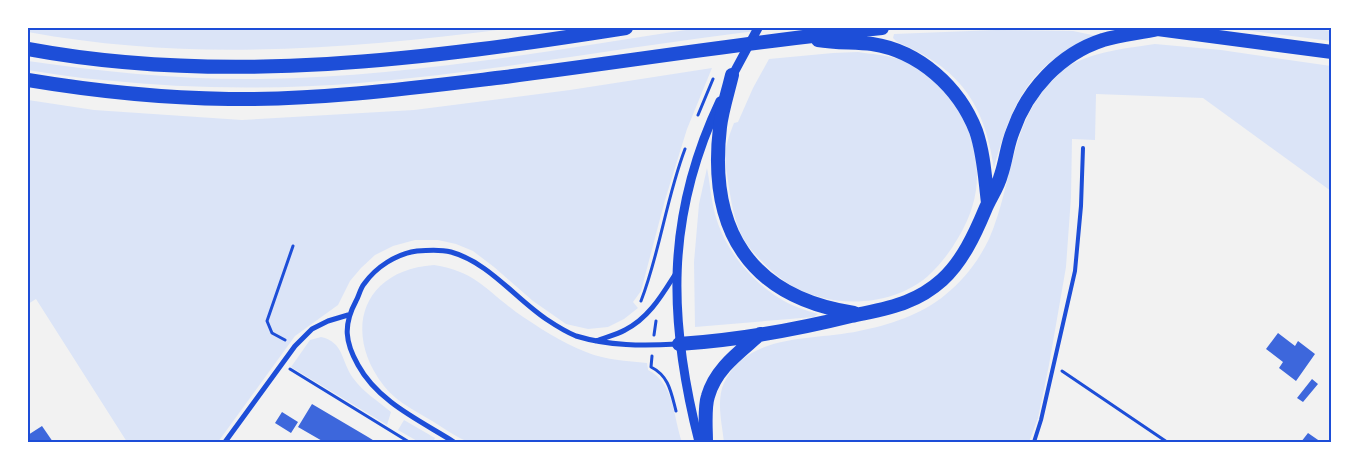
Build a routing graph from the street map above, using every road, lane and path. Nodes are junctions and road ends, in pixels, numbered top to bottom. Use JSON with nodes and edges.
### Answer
{"nodes":[{"id":1,"x":626,"y":28,"type":"edge"},
{"id":2,"x":758,"y":28,"type":"edge"},
{"id":3,"x":882,"y":28,"type":"edge"},
{"id":4,"x":1154,"y":28,"type":"edge"},
{"id":5,"x":798,"y":36,"type":"junction"},
{"id":6,"x":28,"y":49,"type":"edge"},
{"id":7,"x":1332,"y":52,"type":"edge"},
{"id":8,"x":732,"y":75,"type":"joint"},
{"id":9,"x":28,"y":80,"type":"edge"},
{"id":10,"x":714,"y":125,"type":"junction"},
{"id":11,"x":1083,"y":148,"type":"dead end"},
{"id":12,"x":988,"y":204,"type":"junction"},
{"id":13,"x":293,"y":246,"type":"dead end"},
{"id":14,"x":676,"y":272,"type":"junction"},
{"id":15,"x":859,"y":314,"type":"junction"},
{"id":16,"x":348,"y":315,"type":"junction"},
{"id":17,"x":761,"y":334,"type":"junction"},
{"id":18,"x":596,"y":341,"type":"junction"},
{"id":19,"x":680,"y":344,"type":"junction"},
{"id":20,"x":295,"y":346,"type":"junction"},
{"id":21,"x":283,"y":364,"type":"junction"},
{"id":22,"x":1054,"y":366,"type":"junction"},
{"id":23,"x":225,"y":442,"type":"edge"},
{"id":24,"x":409,"y":442,"type":"edge"},
{"id":25,"x":454,"y":442,"type":"edge"},
{"id":26,"x":699,"y":442,"type":"edge"},
{"id":27,"x":706,"y":442,"type":"edge"},
{"id":28,"x":1034,"y":442,"type":"edge"},
{"id":29,"x":1167,"y":442,"type":"edge"}],
"edges":[{"from":1,"to":6,"type":"highway"},
{"from":2,"to":8,"type":"street"},
{"from":3,"to":5,"type":"highway"},
{"from":4,"to":7,"type":"highway"},
{"from":4,"to":12,"type":"highway"},
{"from":5,"to":9,"type":"highway"},
{"from":5,"to":12,"type":"highway"},
{"from":8,"to":10,"type":"highway"},
{"from":10,"to":14,"type":"street"},
{"from":10,"to":15,"type":"highway"},
{"from":11,"to":22,"type":"lane"},
{"from":12,"to":15,"type":"highway"},
{"from":13,"to":20,"type":"path"},
{"from":14,"to":18,"type":"street"},
{"from":14,"to":19,"type":"street"},
{"from":15,"to":17,"type":"highway"},
{"from":16,"to":18,"type":"street"},
{"from":16,"to":20,"type":"street"},
{"from":16,"to":25,"type":"street"},
{"from":17,"to":19,"type":"highway"},
{"from":17,"to":27,"type":"highway"},
{"from":18,"to":19,"type":"street"},
{"from":19,"to":26,"type":"street"},
{"from":20,"to":21,"type":"street"},
{"from":21,"to":23,"type":"street"},
{"from":21,"to":24,"type":"path"},
{"from":22,"to":28,"type":"lane"},
{"from":22,"to":29,"type":"path"}]}
